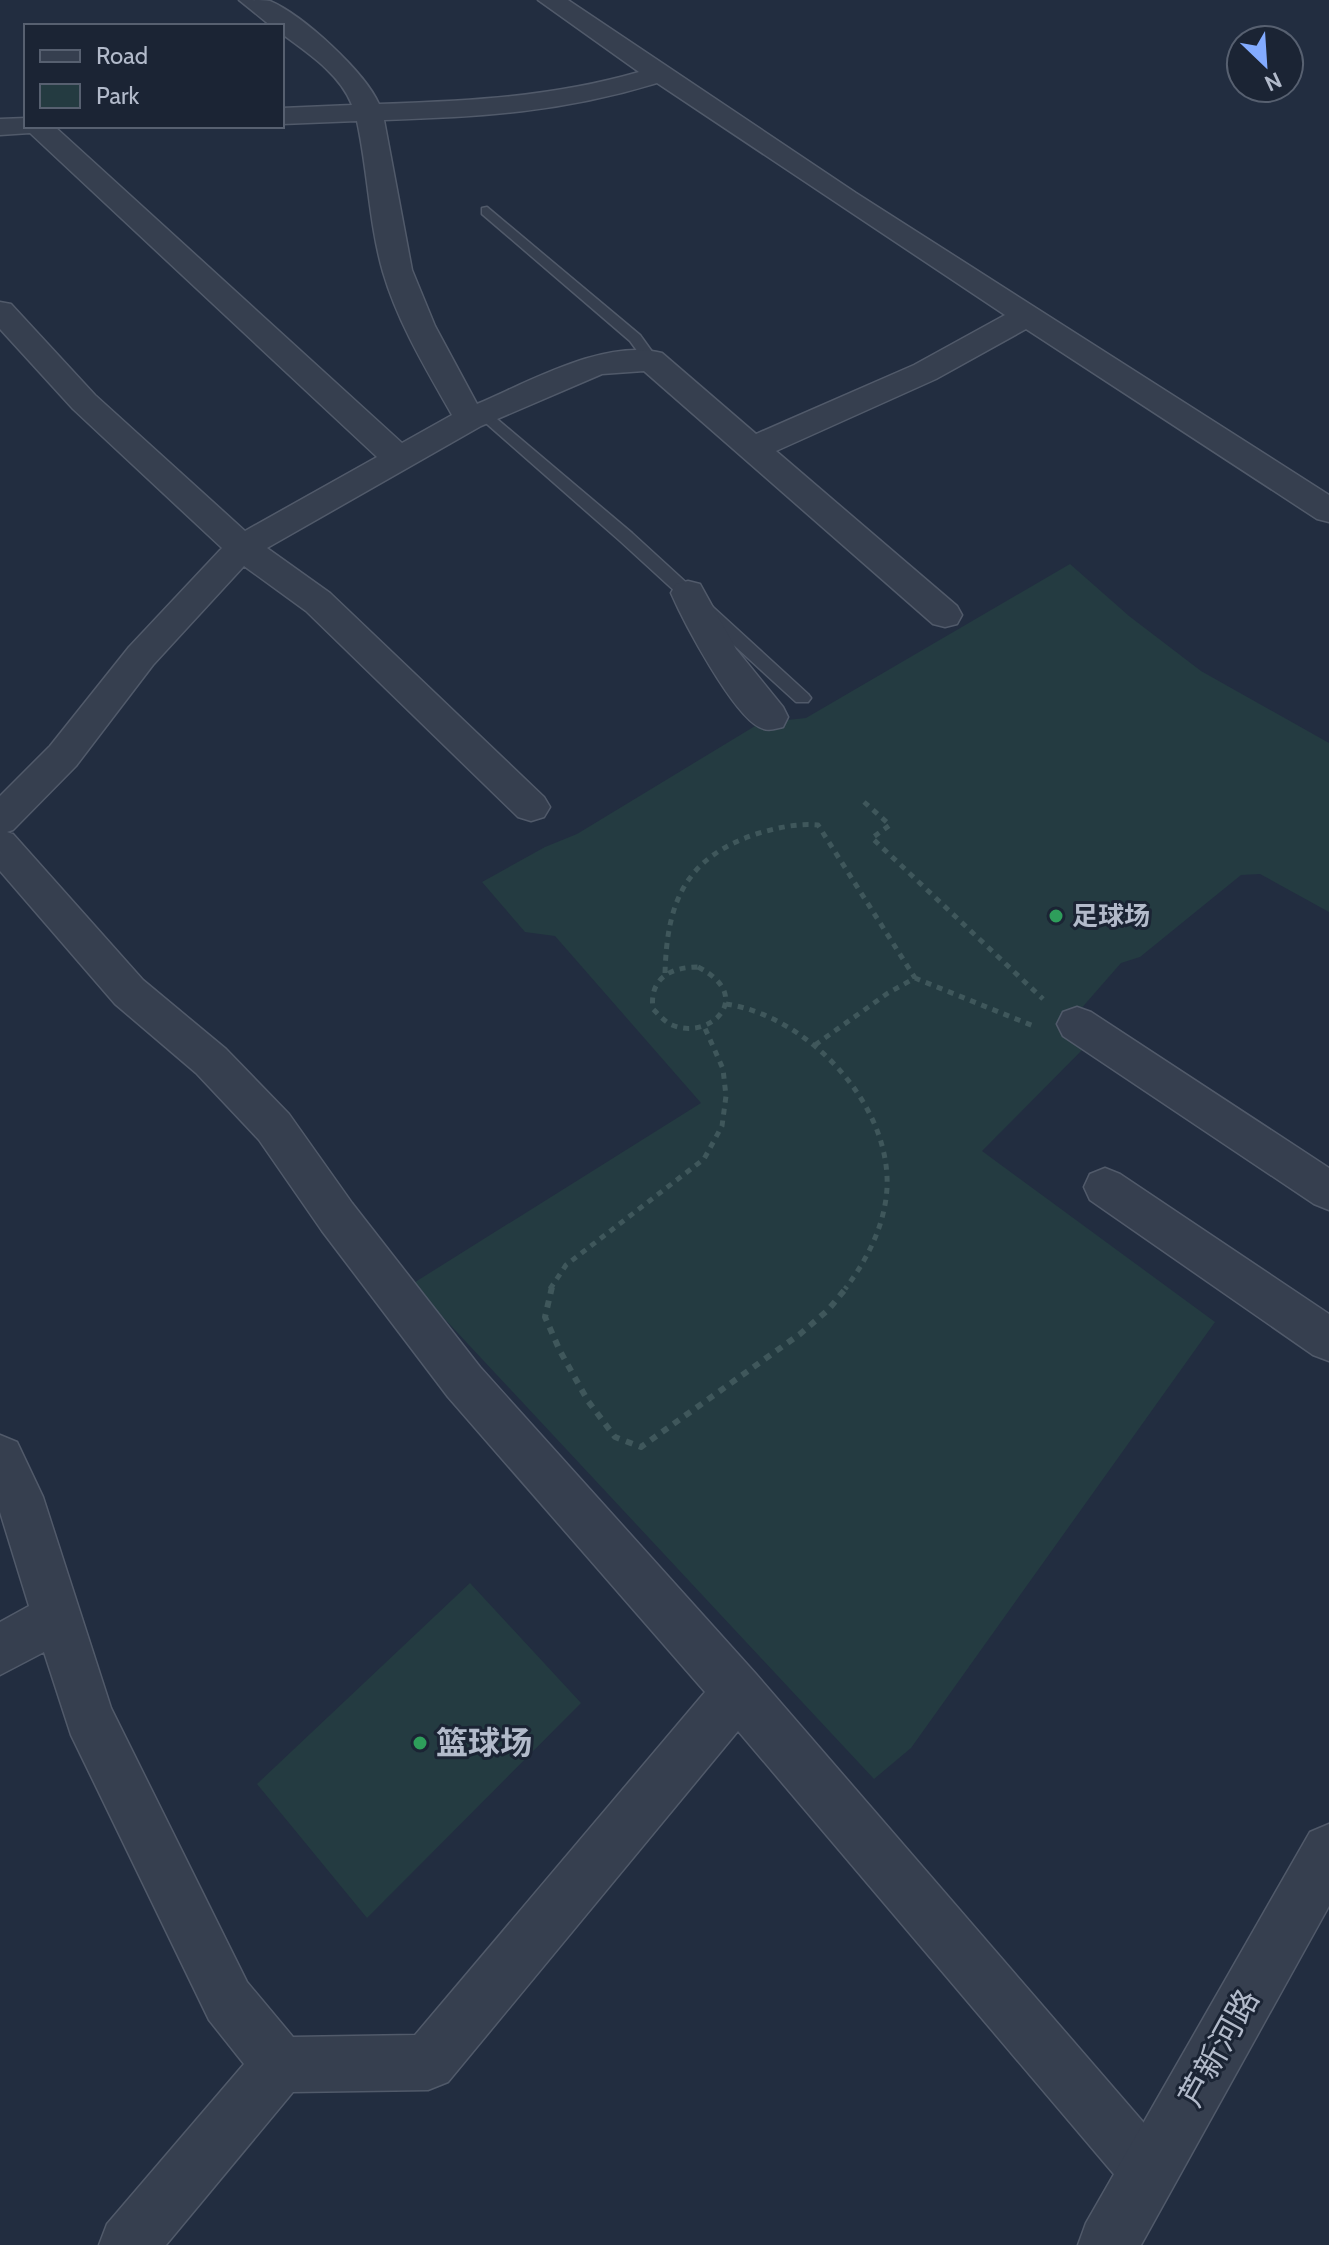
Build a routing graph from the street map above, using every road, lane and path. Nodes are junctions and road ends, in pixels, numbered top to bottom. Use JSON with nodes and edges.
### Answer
{"nodes":[{"id":1,"x":252,"y":0,"type":"edge"},
{"id":2,"x":551,"y":0,"type":"edge"},
{"id":3,"x":663,"y":73,"type":"junction"},
{"id":4,"x":368,"y":113,"type":"junction"},
{"id":5,"x":284,"y":116,"type":"edge"},
{"id":6,"x":24,"y":126,"type":"edge"},
{"id":7,"x":0,"y":127,"type":"edge"},
{"id":8,"x":40,"y":128,"type":"edge"},
{"id":9,"x":487,"y":211,"type":"dead end"},
{"id":10,"x":0,"y":311,"type":"edge"},
{"id":11,"x":1027,"y":316,"type":"junction"},
{"id":12,"x":651,"y":360,"type":"junction"},
{"id":13,"x":477,"y":416,"type":"junction"},
{"id":14,"x":751,"y":449,"type":"junction"},
{"id":15,"x":399,"y":459,"type":"junction"},
{"id":16,"x":1329,"y":511,"type":"edge"},
{"id":17,"x":242,"y":547,"type":"junction"},
{"id":18,"x":688,"y":593,"type":"junction"},
{"id":19,"x":945,"y":615,"type":"dead end"},
{"id":20,"x":802,"y":698,"type":"dead end"},
{"id":21,"x":770,"y":717,"type":"dead end"},
{"id":22,"x":864,"y":802,"type":"dead end"},
{"id":23,"x":531,"y":807,"type":"dead end"},
{"id":24,"x":0,"y":820,"type":"edge"},
{"id":25,"x":0,"y":845,"type":"edge"},
{"id":26,"x":665,"y":973,"type":"junction"},
{"id":27,"x":915,"y":978,"type":"junction"},
{"id":28,"x":726,"y":1004,"type":"junction"},
{"id":29,"x":1077,"y":1024,"type":"junction"},
{"id":30,"x":704,"y":1026,"type":"junction"},
{"id":31,"x":815,"y":1045,"type":"junction"},
{"id":32,"x":1105,"y":1187,"type":"dead end"},
{"id":33,"x":1329,"y":1191,"type":"edge"},
{"id":34,"x":1329,"y":1340,"type":"edge"},
{"id":35,"x":0,"y":1458,"type":"edge"},
{"id":36,"x":57,"y":1617,"type":"junction"},
{"id":37,"x":0,"y":1650,"type":"edge"},
{"id":38,"x":738,"y":1692,"type":"junction"},
{"id":39,"x":1329,"y":1851,"type":"edge"},
{"id":40,"x":280,"y":2065,"type":"junction"},
{"id":41,"x":1149,"y":2172,"type":"junction"},
{"id":42,"x":128,"y":2245,"type":"edge"},
{"id":43,"x":1108,"y":2245,"type":"edge"}],
"edges":[{"from":1,"to":4,"type":"street"},
{"from":2,"to":3,"type":"street"},
{"from":3,"to":4,"type":"street"},
{"from":3,"to":11,"type":"street"},
{"from":4,"to":5,"type":"street"},
{"from":4,"to":13,"type":"street"},
{"from":6,"to":7,"type":"street"},
{"from":8,"to":15,"type":"street"},
{"from":9,"to":12,"type":"lane"},
{"from":10,"to":17,"type":"street"},
{"from":11,"to":14,"type":"street"},
{"from":11,"to":16,"type":"street"},
{"from":12,"to":13,"type":"street"},
{"from":12,"to":14,"type":"street"},
{"from":13,"to":15,"type":"street"},
{"from":13,"to":18,"type":"lane"},
{"from":14,"to":19,"type":"street"},
{"from":15,"to":17,"type":"street"},
{"from":17,"to":23,"type":"street"},
{"from":17,"to":24,"type":"street"},
{"from":18,"to":20,"type":"lane"},
{"from":18,"to":21,"type":"street"},
{"from":22,"to":29,"type":"path"},
{"from":25,"to":38,"type":"street"},
{"from":26,"to":27,"type":"path"},
{"from":26,"to":28,"type":"path"},
{"from":26,"to":30,"type":"path"},
{"from":27,"to":29,"type":"path"},
{"from":27,"to":31,"type":"path"},
{"from":28,"to":30,"type":"path"},
{"from":28,"to":31,"type":"path"},
{"from":29,"to":33,"type":"street"},
{"from":30,"to":31,"type":"path"},
{"from":32,"to":34,"type":"street"},
{"from":35,"to":36,"type":"street"},
{"from":36,"to":37,"type":"street"},
{"from":36,"to":40,"type":"street"},
{"from":38,"to":40,"type":"street"},
{"from":38,"to":41,"type":"street"},
{"from":39,"to":41,"type":"street","name":"芦新河路"},
{"from":40,"to":42,"type":"street"},
{"from":41,"to":43,"type":"street","name":"芦新河路"}]}
